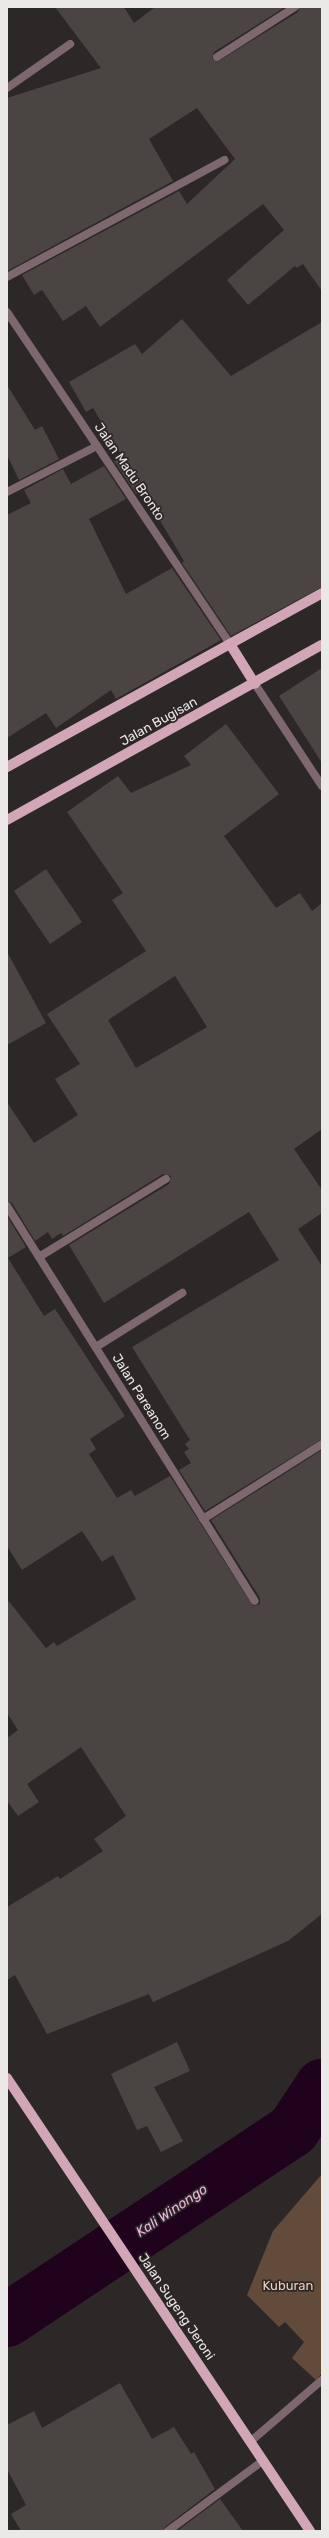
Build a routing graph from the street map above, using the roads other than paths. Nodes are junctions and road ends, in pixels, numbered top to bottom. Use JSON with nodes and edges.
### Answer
{"nodes":[{"id":1,"x":295,"y":7,"type":"edge"},
{"id":2,"x":70,"y":44,"type":"dead end"},
{"id":3,"x":217,"y":57,"type":"dead end"},
{"id":4,"x":7,"y":88,"type":"edge"},
{"id":5,"x":224,"y":160,"type":"dead end"},
{"id":6,"x":7,"y":277,"type":"edge"},
{"id":7,"x":7,"y":312,"type":"edge"},
{"id":8,"x":97,"y":446,"type":"junction"},
{"id":9,"x":7,"y":492,"type":"edge"},
{"id":10,"x":322,"y":593,"type":"edge"},
{"id":11,"x":230,"y":644,"type":"junction"},
{"id":12,"x":322,"y":645,"type":"edge"},
{"id":13,"x":255,"y":684,"type":"junction"},
{"id":14,"x":7,"y":767,"type":"edge"},
{"id":15,"x":322,"y":786,"type":"edge"},
{"id":16,"x":7,"y":820,"type":"edge"},
{"id":17,"x":166,"y":1180,"type":"dead end"},
{"id":18,"x":7,"y":1206,"type":"edge"},
{"id":19,"x":39,"y":1257,"type":"junction"},
{"id":20,"x":182,"y":1293,"type":"dead end"},
{"id":21,"x":96,"y":1347,"type":"junction"},
{"id":22,"x":322,"y":1444,"type":"edge"},
{"id":23,"x":203,"y":1519,"type":"junction"},
{"id":24,"x":254,"y":1601,"type":"dead end"},
{"id":25,"x":7,"y":2078,"type":"edge"},
{"id":26,"x":322,"y":2380,"type":"edge"},
{"id":27,"x":251,"y":2441,"type":"junction"},
{"id":28,"x":264,"y":2460,"type":"junction"},
{"id":29,"x":168,"y":2531,"type":"edge"},
{"id":30,"x":310,"y":2531,"type":"edge"}],
"edges":[{"from":1,"to":3,"type":"street"},
{"from":2,"to":4,"type":"street"},
{"from":5,"to":6,"type":"street"},
{"from":7,"to":8,"type":"street","name":"Jalan Madu Bronto"},
{"from":8,"to":9,"type":"street"},
{"from":8,"to":11,"type":"street","name":"Jalan Madu Bronto"},
{"from":10,"to":11,"type":"main road"},
{"from":11,"to":13,"type":"main road"},
{"from":11,"to":14,"type":"main road"},
{"from":12,"to":13,"type":"main road","name":"Jalan Bugisan"},
{"from":13,"to":15,"type":"street"},
{"from":13,"to":16,"type":"main road","name":"Jalan Bugisan"},
{"from":17,"to":19,"type":"street"},
{"from":18,"to":19,"type":"street","name":"Jalan Pareanom"},
{"from":19,"to":21,"type":"street","name":"Jalan Pareanom"},
{"from":20,"to":21,"type":"street"},
{"from":21,"to":23,"type":"street","name":"Jalan Pareanom"},
{"from":22,"to":23,"type":"street"},
{"from":23,"to":24,"type":"street","name":"Jalan Pareanom"},
{"from":25,"to":27,"type":"main road","name":"Jalan Sugeng Jeroni"},
{"from":26,"to":27,"type":"street"},
{"from":27,"to":28,"type":"main road","name":"Jalan Sugeng Jeroni"},
{"from":28,"to":29,"type":"street"},
{"from":28,"to":30,"type":"main road","name":"Jalan Sugeng Jeroni"}]}
